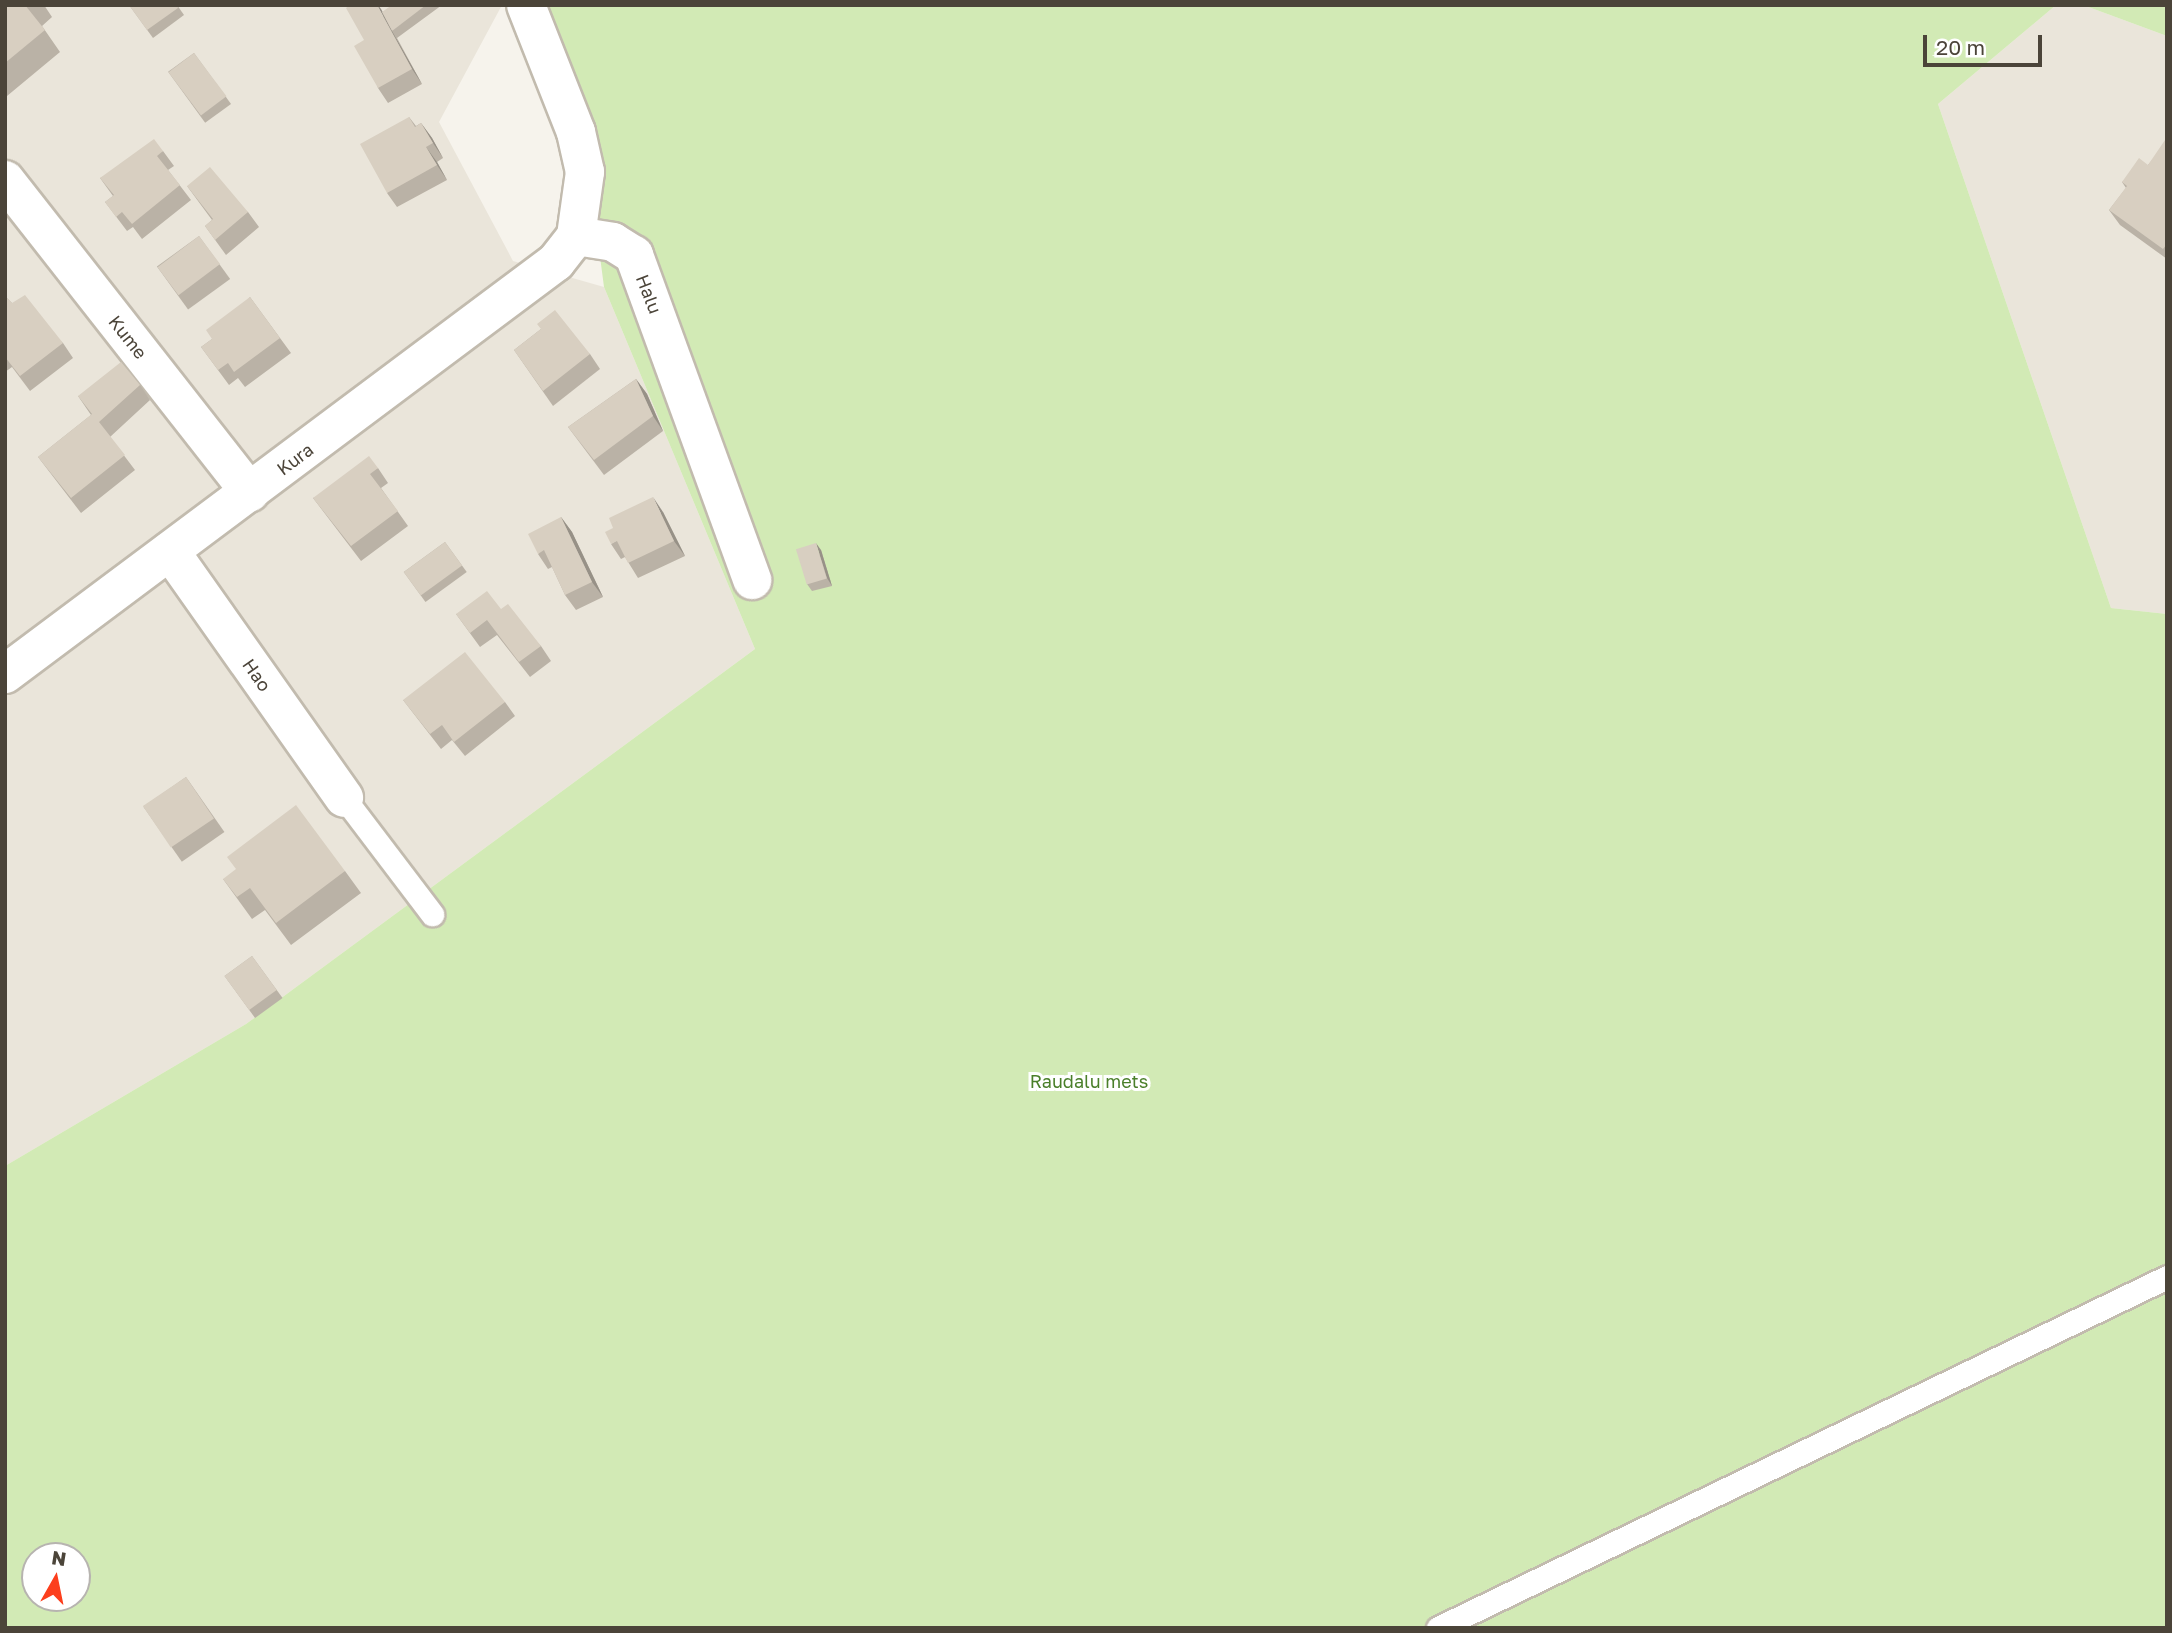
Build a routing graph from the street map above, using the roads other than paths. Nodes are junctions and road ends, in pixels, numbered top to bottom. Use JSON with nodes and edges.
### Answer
{"nodes":[{"id":1,"x":526,"y":5,"type":"edge"},
{"id":2,"x":5,"y":180,"type":"edge"},
{"id":3,"x":576,"y":236,"type":"junction"},
{"id":4,"x":250,"y":493,"type":"junction"},
{"id":5,"x":170,"y":551,"type":"junction"},
{"id":6,"x":752,"y":580,"type":"dead end"},
{"id":7,"x":5,"y":674,"type":"edge"},
{"id":8,"x":344,"y":798,"type":"joint"},
{"id":9,"x":432,"y":914,"type":"dead end"},
{"id":10,"x":2167,"y":1277,"type":"edge"},
{"id":11,"x":1438,"y":1628,"type":"edge"}],
"edges":[{"from":1,"to":3,"type":"street"},
{"from":2,"to":4,"type":"street","name":"Kume"},
{"from":3,"to":4,"type":"street","name":"Kura"},
{"from":3,"to":6,"type":"street","name":"Halu"},
{"from":4,"to":5,"type":"street","name":"Kura"},
{"from":5,"to":7,"type":"street","name":"Kura"},
{"from":5,"to":8,"type":"street","name":"Hao"},
{"from":8,"to":9,"type":"lane"},
{"from":10,"to":11,"type":"lane"}]}
